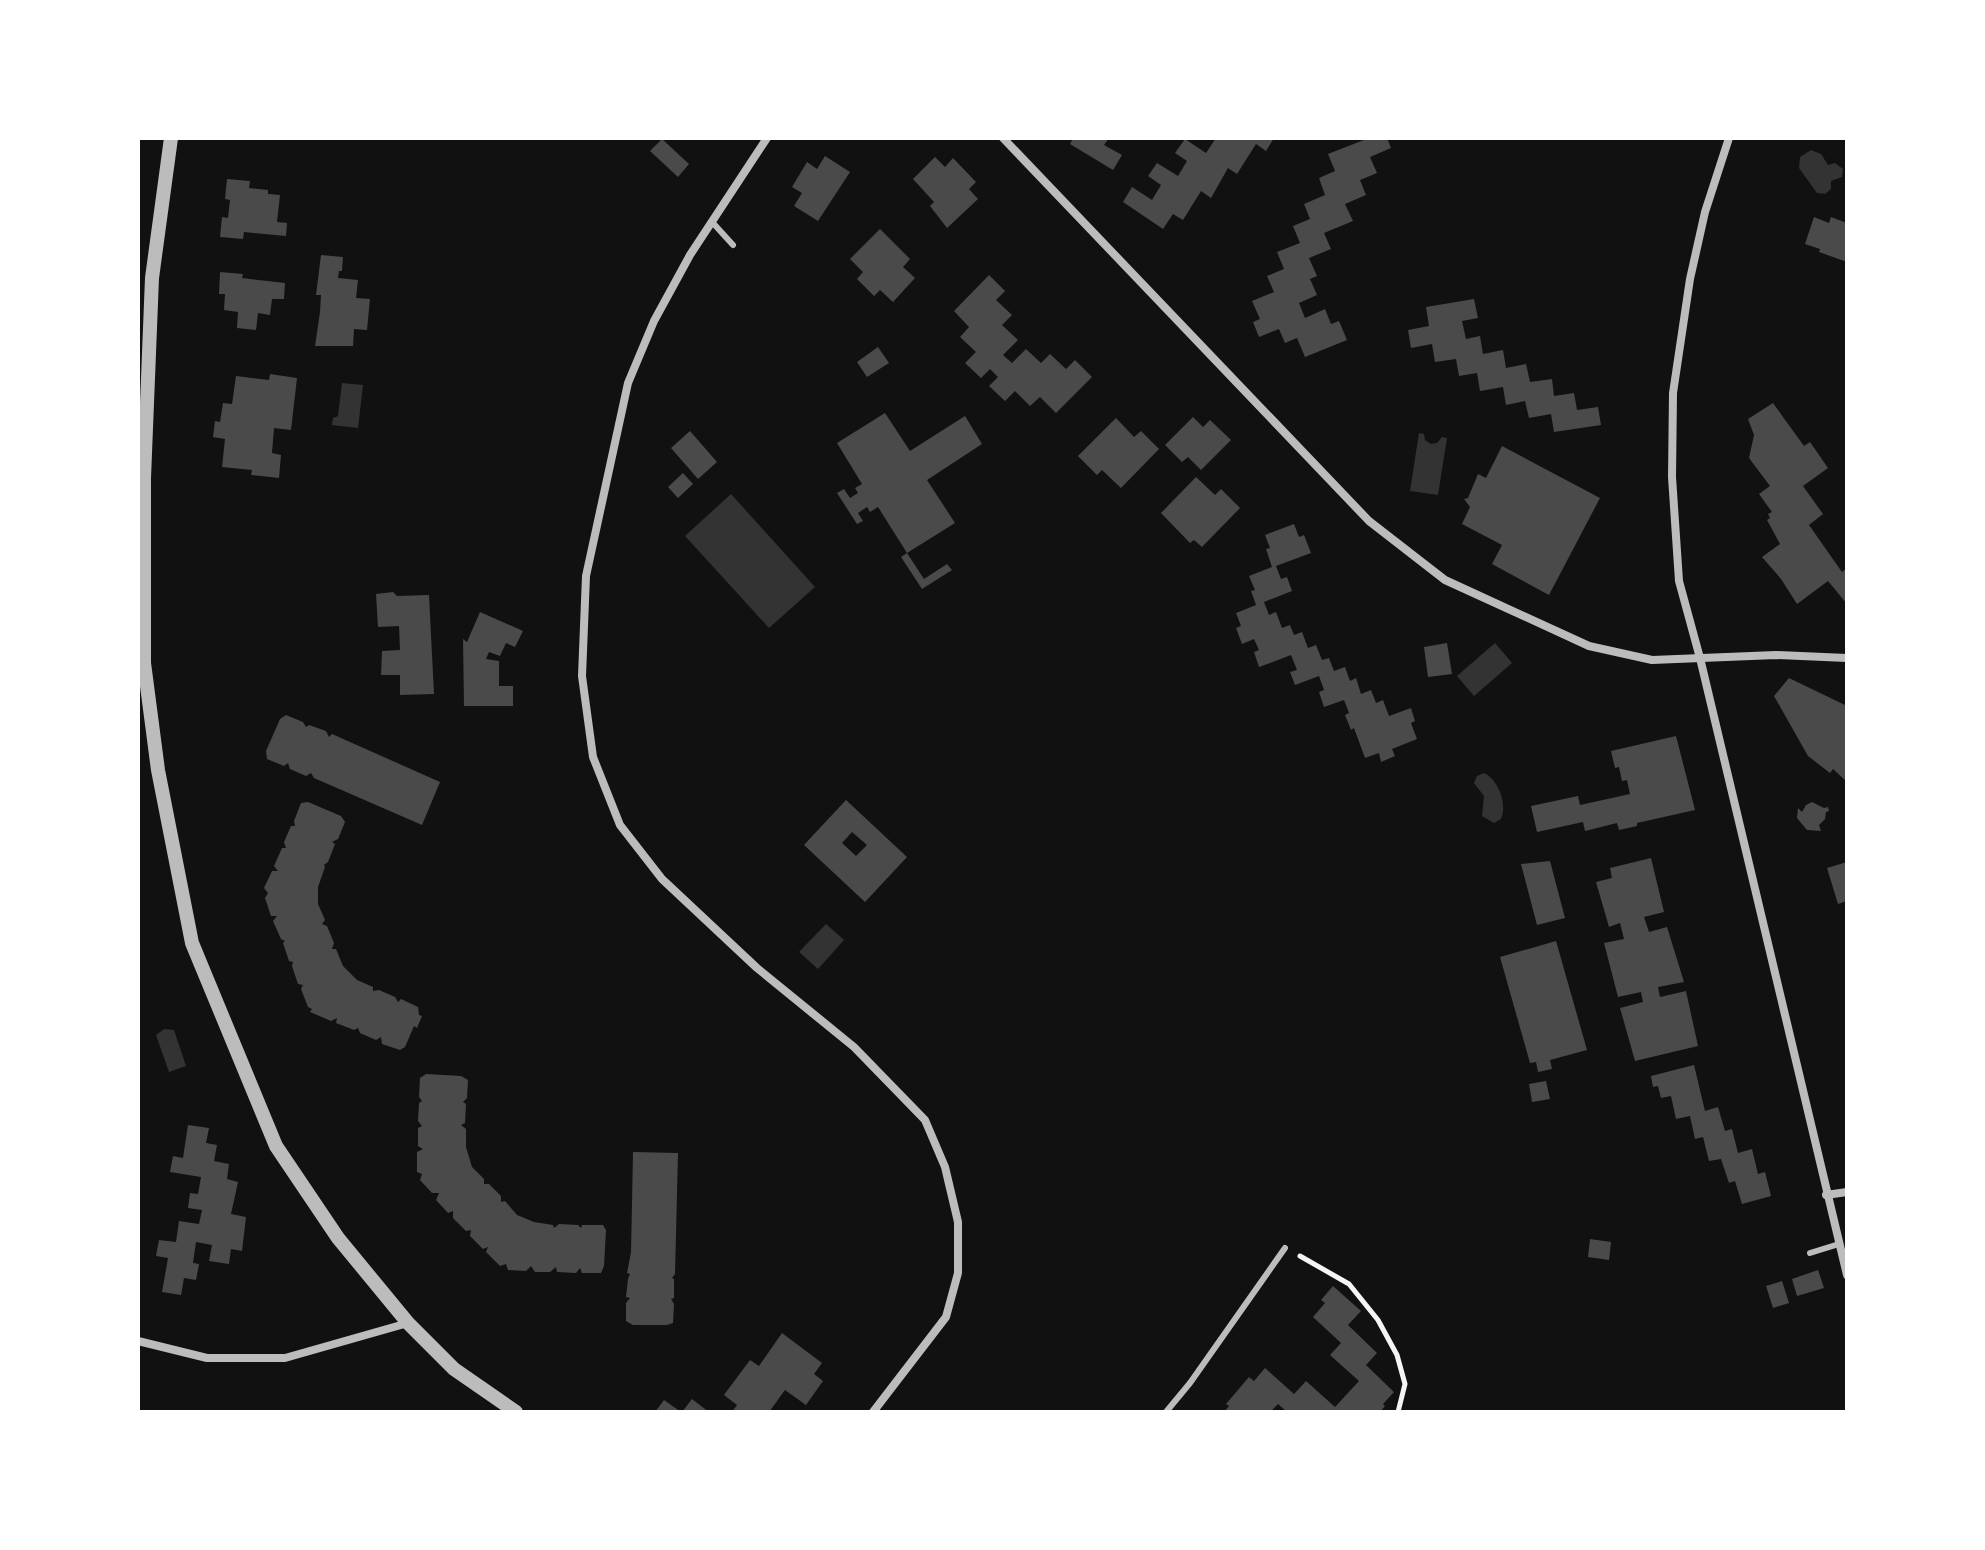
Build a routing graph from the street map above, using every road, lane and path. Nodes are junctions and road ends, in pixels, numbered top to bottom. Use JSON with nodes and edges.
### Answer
{"nodes":[{"id":1,"x":171,"y":138,"type":"edge"},
{"id":2,"x":767,"y":138,"type":"edge"},
{"id":3,"x":1003,"y":138,"type":"edge"},
{"id":4,"x":1729,"y":138,"type":"edge"},
{"id":5,"x":713,"y":223,"type":"junction"},
{"id":6,"x":733,"y":245,"type":"dead end"},
{"id":7,"x":1700,"y":658,"type":"junction"},
{"id":8,"x":1847,"y":658,"type":"edge"},
{"id":9,"x":141,"y":662,"type":"edge"},
{"id":10,"x":1847,"y":1192,"type":"edge"},
{"id":11,"x":1826,"y":1195,"type":"junction"},
{"id":12,"x":1839,"y":1244,"type":"junction"},
{"id":13,"x":1285,"y":1248,"type":"joint"},
{"id":14,"x":1810,"y":1253,"type":"dead end"},
{"id":15,"x":1847,"y":1275,"type":"edge"},
{"id":16,"x":408,"y":1323,"type":"junction"},
{"id":17,"x":138,"y":1341,"type":"edge"},
{"id":18,"x":516,"y":1412,"type":"edge"},
{"id":19,"x":873,"y":1412,"type":"edge"},
{"id":20,"x":1166,"y":1412,"type":"edge"},
{"id":21,"x":1398,"y":1412,"type":"edge"}],
"edges":[{"from":1,"to":9,"type":"street"},
{"from":2,"to":5,"type":"street"},
{"from":3,"to":7,"type":"street"},
{"from":4,"to":7,"type":"street"},
{"from":5,"to":6,"type":"lane"},
{"from":5,"to":19,"type":"street"},
{"from":7,"to":8,"type":"street"},
{"from":7,"to":11,"type":"street"},
{"from":9,"to":16,"type":"street"},
{"from":10,"to":11,"type":"street"},
{"from":11,"to":12,"type":"street"},
{"from":12,"to":14,"type":"lane"},
{"from":12,"to":15,"type":"street"},
{"from":13,"to":20,"type":"lane"},
{"from":13,"to":21,"type":"path"},
{"from":16,"to":17,"type":"street"},
{"from":16,"to":18,"type":"street"}]}
